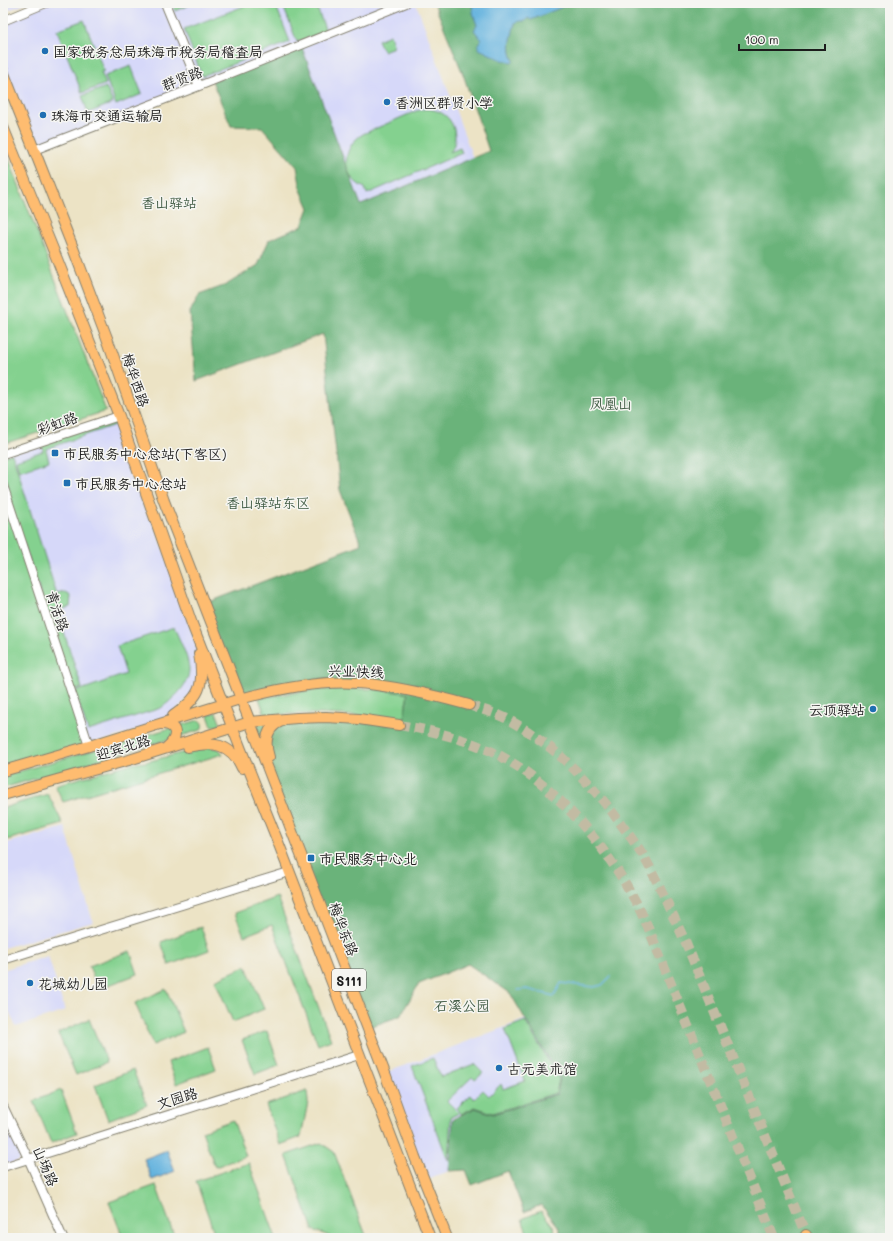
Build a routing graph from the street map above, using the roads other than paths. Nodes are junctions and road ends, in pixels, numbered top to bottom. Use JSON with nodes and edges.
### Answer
{"nodes":[{"id":1,"x":46,"y":3,"type":"edge"},
{"id":2,"x":165,"y":3,"type":"edge"},
{"id":3,"x":406,"y":3,"type":"edge"},
{"id":4,"x":3,"y":21,"type":"edge"},
{"id":5,"x":3,"y":71,"type":"edge"},
{"id":6,"x":199,"y":86,"type":"junction"},
{"id":7,"x":3,"y":127,"type":"edge"},
{"id":8,"x":34,"y":150,"type":"junction"},
{"id":9,"x":119,"y":416,"type":"junction"},
{"id":10,"x":3,"y":454,"type":"edge"},
{"id":11,"x":3,"y":485,"type":"edge"},
{"id":12,"x":192,"y":624,"type":"junction"},
{"id":13,"x":240,"y":699,"type":"junction"},
{"id":14,"x":223,"y":704,"type":"junction"},
{"id":15,"x":469,"y":705,"type":"tunnel mouth"},
{"id":16,"x":287,"y":719,"type":"junction"},
{"id":17,"x":250,"y":722,"type":"junction"},
{"id":18,"x":161,"y":723,"type":"junction"},
{"id":19,"x":399,"y":725,"type":"tunnel mouth"},
{"id":20,"x":232,"y":727,"type":"junction"},
{"id":21,"x":89,"y":746,"type":"junction"},
{"id":22,"x":167,"y":748,"type":"junction"},
{"id":23,"x":129,"y":760,"type":"junction"},
{"id":24,"x":3,"y":771,"type":"edge"},
{"id":25,"x":3,"y":795,"type":"edge"},
{"id":26,"x":294,"y":837,"type":"junction"},
{"id":27,"x":280,"y":847,"type":"junction"},
{"id":28,"x":289,"y":872,"type":"junction"},
{"id":29,"x":3,"y":960,"type":"edge"},
{"id":30,"x":359,"y":1055,"type":"junction"},
{"id":31,"x":3,"y":1106,"type":"edge"},
{"id":32,"x":28,"y":1158,"type":"junction"},
{"id":33,"x":3,"y":1166,"type":"edge"},
{"id":34,"x":63,"y":1238,"type":"edge"},
{"id":35,"x":430,"y":1238,"type":"edge"},
{"id":36,"x":447,"y":1238,"type":"edge"}],
"edges":[{"from":1,"to":4,"type":"street"},
{"from":2,"to":6,"type":"street"},
{"from":3,"to":6,"type":"street","name":"群贤路"},
{"from":5,"to":8,"type":"main road","name":"梅华西路"},
{"from":6,"to":8,"type":"street","name":"群贤路"},
{"from":7,"to":9,"type":"main road","name":"梅华西路"},
{"from":8,"to":13,"type":"main road","name":"梅华西路"},
{"from":9,"to":10,"type":"street","name":"彩虹路"},
{"from":9,"to":12,"type":"main road","name":"梅华西路"},
{"from":11,"to":21,"type":"street","name":"青活路"},
{"from":12,"to":14,"type":"main road","name":"梅华西路"},
{"from":12,"to":18,"type":"main road"},
{"from":13,"to":14,"type":"main road","name":"迎宾北路"},
{"from":13,"to":15,"type":"main road","name":"兴业快线"},
{"from":13,"to":17,"type":"main road","name":"梅华东路","number":"S111"},
{"from":14,"to":18,"type":"main road","name":"迎宾北路"},
{"from":14,"to":20,"type":"main road","name":"梅华西路"},
{"from":16,"to":17,"type":"main road"},
{"from":16,"to":19,"type":"main road"},
{"from":16,"to":26,"type":"main road"},
{"from":17,"to":20,"type":"main road","name":"迎宾北路"},
{"from":17,"to":26,"type":"main road","name":"梅华东路","number":"S111"},
{"from":18,"to":21,"type":"main road","name":"迎宾北路"},
{"from":18,"to":22,"type":"main road"},
{"from":20,"to":22,"type":"main road","name":"迎宾北路"},
{"from":20,"to":27,"type":"main road","number":"S111"},
{"from":21,"to":24,"type":"main road","name":"迎宾北路"},
{"from":22,"to":23,"type":"main road","name":"迎宾北路"},
{"from":23,"to":25,"type":"main road","name":"迎宾北路"},
{"from":23,"to":27,"type":"main road"},
{"from":26,"to":36,"type":"main road","name":"梅华东路","number":"S111"},
{"from":27,"to":28,"type":"main road","number":"S111"},
{"from":28,"to":29,"type":"street"},
{"from":28,"to":30,"type":"main road","number":"S111"},
{"from":30,"to":32,"type":"street","name":"文园路"},
{"from":30,"to":35,"type":"main road","number":"S111"},
{"from":31,"to":32,"type":"street","name":"山场路"},
{"from":32,"to":33,"type":"street","name":"文园路"},
{"from":32,"to":34,"type":"street","name":"山场路"}]}
